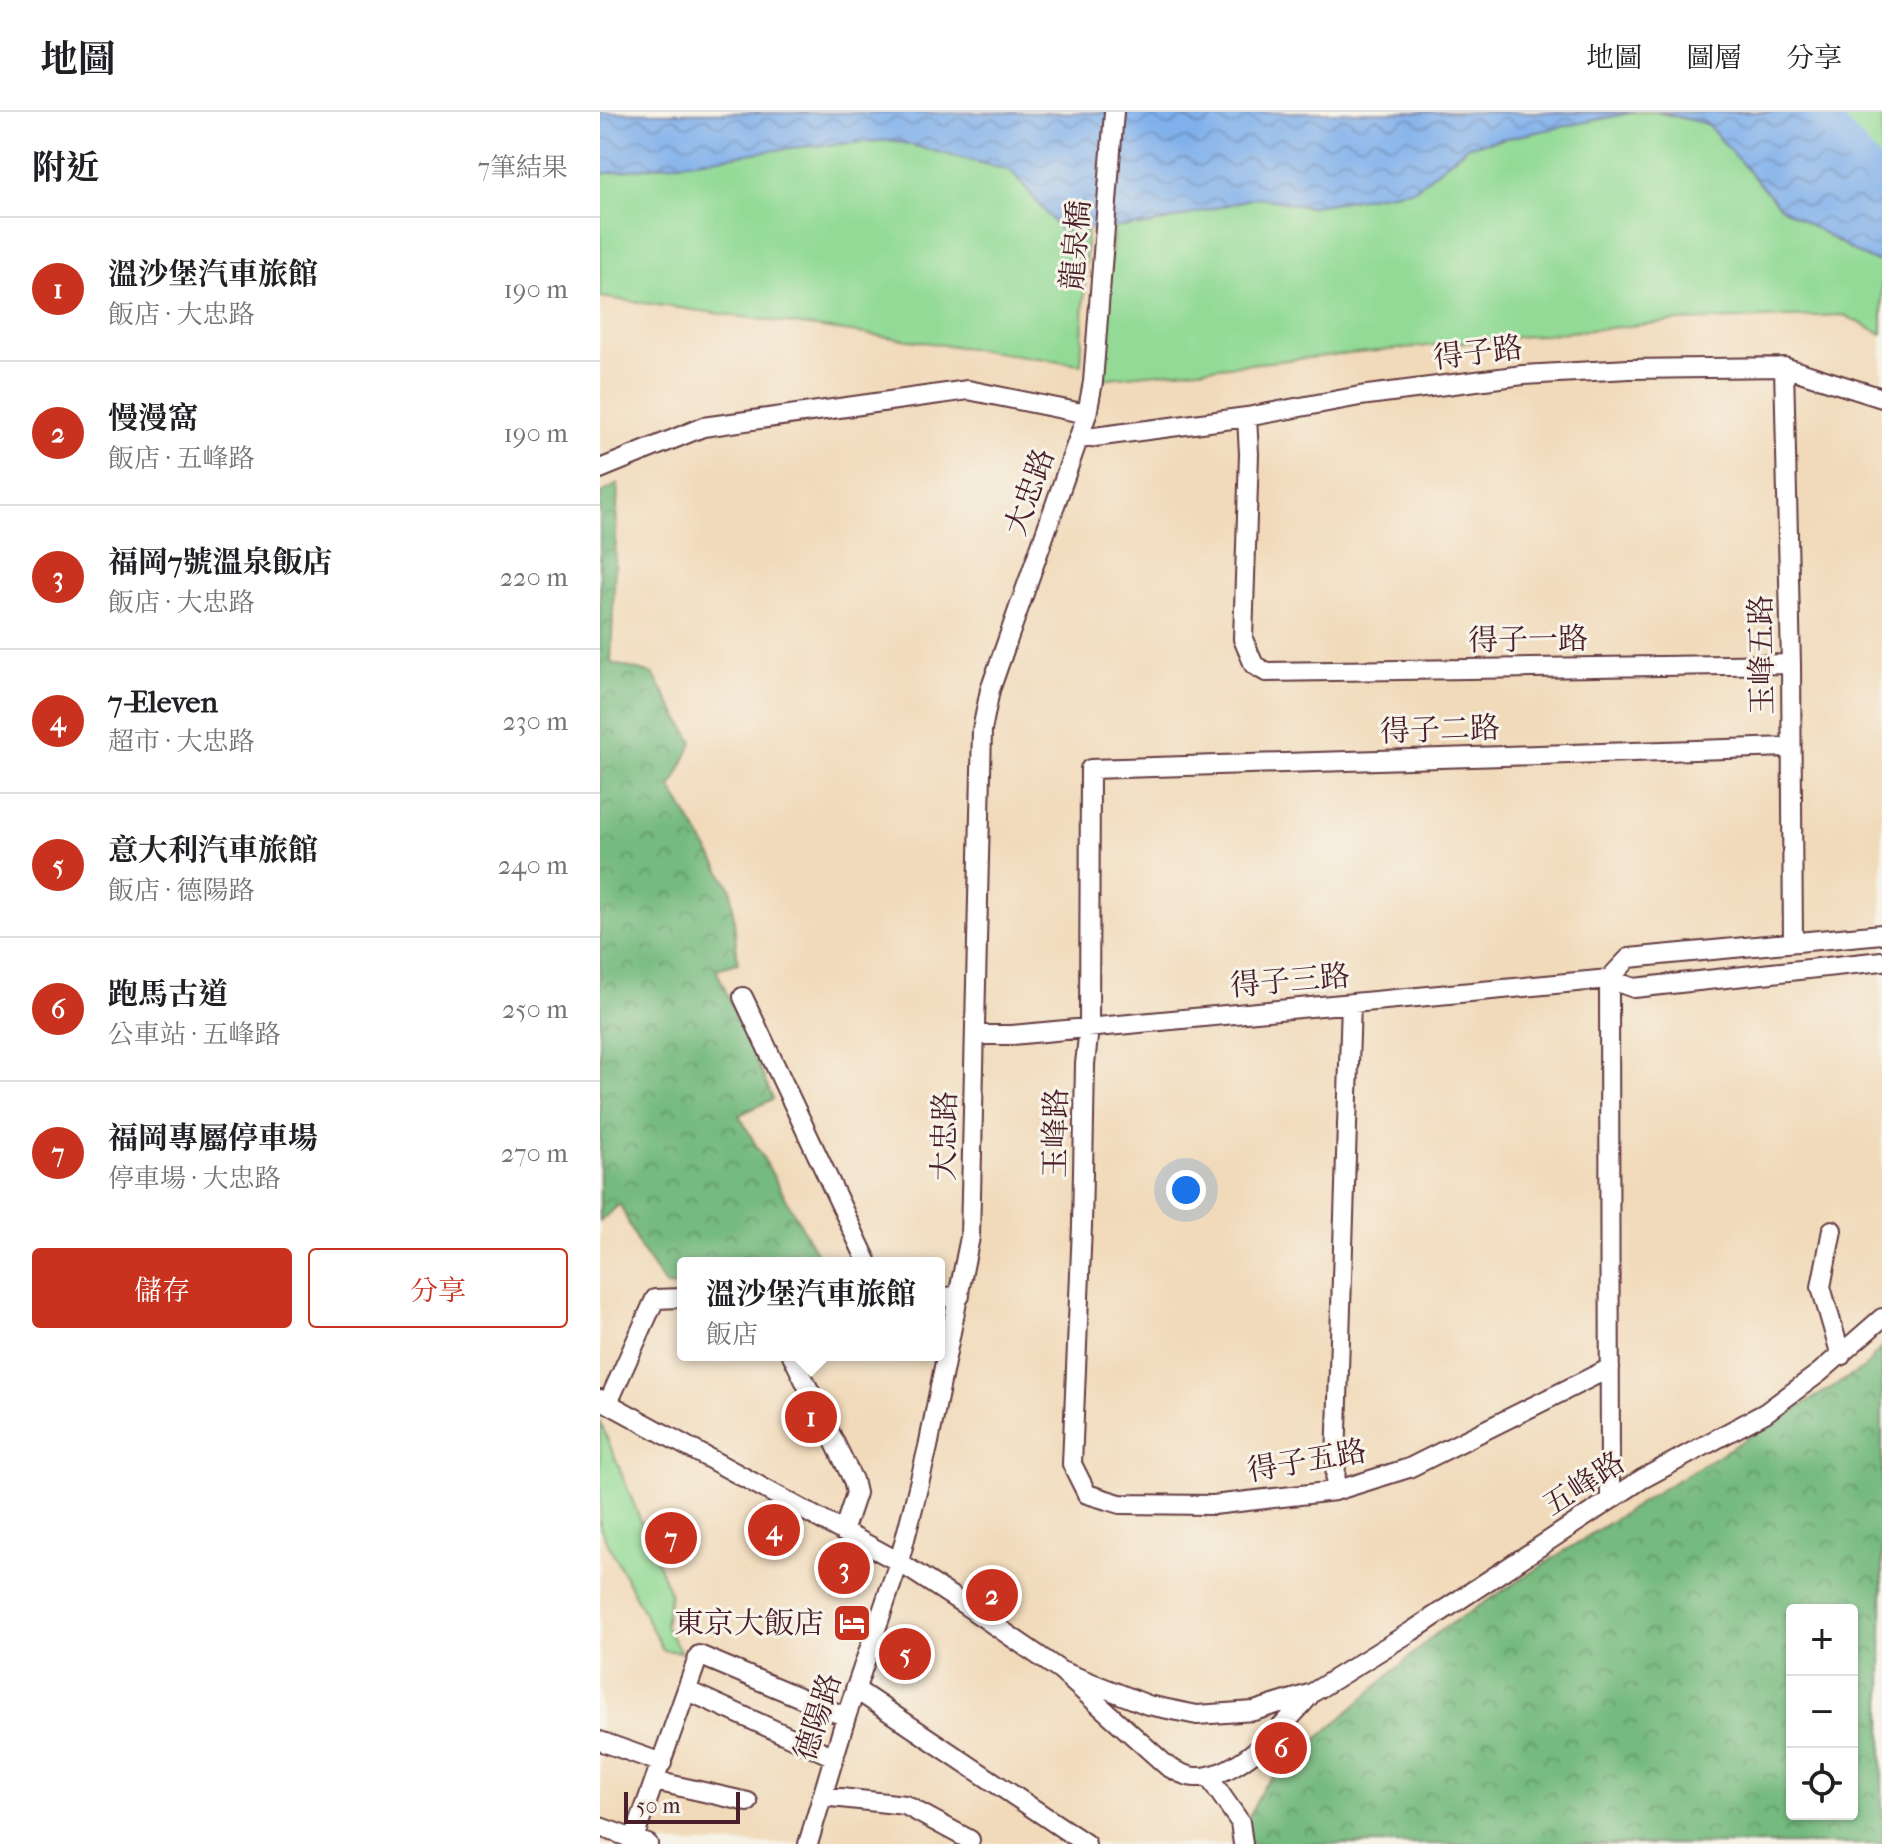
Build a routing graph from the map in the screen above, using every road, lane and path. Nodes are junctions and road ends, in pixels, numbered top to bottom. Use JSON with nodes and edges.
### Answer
{"nodes":[{"id":1,"x":1114,"y":112,"type":"edge"},
{"id":2,"x":1784,"y":367,"type":"junction"},
{"id":3,"x":1093,"y":382,"type":"joint"},
{"id":4,"x":1882,"y":398,"type":"edge"},
{"id":5,"x":1087,"y":414,"type":"junction"},
{"id":6,"x":1247,"y":417,"type":"junction"},
{"id":7,"x":1079,"y":439,"type":"junction"},
{"id":8,"x":600,"y":469,"type":"edge"},
{"id":9,"x":1791,"y":664,"type":"junction"},
{"id":10,"x":1791,"y":747,"type":"junction"},
{"id":11,"x":1090,"y":769,"type":"joint"},
{"id":12,"x":1882,"y":934,"type":"edge"},
{"id":13,"x":1793,"y":942,"type":"junction"},
{"id":14,"x":1882,"y":961,"type":"edge"},
{"id":15,"x":1609,"y":979,"type":"junction"},
{"id":16,"x":743,"y":997,"type":"dead end"},
{"id":17,"x":1351,"y":1003,"type":"junction"},
{"id":18,"x":1089,"y":1028,"type":"junction"},
{"id":19,"x":975,"y":1035,"type":"junction"},
{"id":20,"x":1832,"y":1230,"type":"dead end"},
{"id":21,"x":865,"y":1257,"type":"edge"},
{"id":22,"x":960,"y":1296,"type":"junction"},
{"id":23,"x":945,"y":1297,"type":"edge"},
{"id":24,"x":677,"y":1298,"type":"edge"},
{"id":25,"x":1882,"y":1318,"type":"edge"},
{"id":26,"x":1841,"y":1356,"type":"junction"},
{"id":27,"x":795,"y":1361,"type":"edge"},
{"id":28,"x":1610,"y":1368,"type":"junction"},
{"id":29,"x":604,"y":1401,"type":"edge"},
{"id":30,"x":1335,"y":1491,"type":"junction"},
{"id":31,"x":1087,"y":1494,"type":"joint"},
{"id":32,"x":1610,"y":1499,"type":"junction"},
{"id":33,"x":843,"y":1532,"type":"junction"},
{"id":34,"x":899,"y":1562,"type":"junction"},
{"id":35,"x":1061,"y":1671,"type":"junction"},
{"id":36,"x":855,"y":1689,"type":"junction"},
{"id":37,"x":688,"y":1691,"type":"junction"},
{"id":38,"x":1312,"y":1693,"type":"junction"},
{"id":39,"x":846,"y":1717,"type":"junction"},
{"id":40,"x":600,"y":1741,"type":"edge"},
{"id":41,"x":834,"y":1757,"type":"junction"},
{"id":42,"x":659,"y":1772,"type":"junction"},
{"id":43,"x":1208,"y":1776,"type":"junction"},
{"id":44,"x":822,"y":1796,"type":"junction"},
{"id":45,"x":748,"y":1802,"type":"dead end"},
{"id":46,"x":600,"y":1827,"type":"edge"},
{"id":47,"x":970,"y":1840,"type":"dead end"},
{"id":48,"x":638,"y":1843,"type":"edge"},
{"id":49,"x":808,"y":1844,"type":"edge"},
{"id":50,"x":1086,"y":1844,"type":"edge"},
{"id":51,"x":1243,"y":1844,"type":"edge"}],
"edges":[{"from":1,"to":3,"type":"street","name":"龍泉橋"},
{"from":2,"to":4,"type":"street","name":"得子路"},
{"from":2,"to":6,"type":"street","name":"得子路"},
{"from":2,"to":9,"type":"street","name":"玉峰五路"},
{"from":3,"to":5,"type":"street","name":"大忠路"},
{"from":5,"to":7,"type":"street","name":"大忠路"},
{"from":5,"to":8,"type":"street"},
{"from":6,"to":7,"type":"street","name":"得子路"},
{"from":6,"to":9,"type":"street","name":"得子一路"},
{"from":7,"to":19,"type":"street","name":"大忠路"},
{"from":9,"to":10,"type":"street","name":"玉峰五路"},
{"from":10,"to":11,"type":"street","name":"得子二路"},
{"from":10,"to":13,"type":"street","name":"玉峰五路"},
{"from":11,"to":18,"type":"street","name":"玉峰路"},
{"from":12,"to":13,"type":"street"},
{"from":13,"to":15,"type":"street"},
{"from":14,"to":15,"type":"street"},
{"from":15,"to":17,"type":"street","name":"得子三路"},
{"from":15,"to":28,"type":"street"},
{"from":16,"to":21,"type":"street"},
{"from":17,"to":18,"type":"street","name":"得子三路"},
{"from":17,"to":30,"type":"street"},
{"from":18,"to":19,"type":"street","name":"得子三路"},
{"from":18,"to":31,"type":"street","name":"玉峰路"},
{"from":19,"to":22,"type":"street","name":"大忠路"},
{"from":20,"to":26,"type":"street"},
{"from":22,"to":23,"type":"street"},
{"from":22,"to":34,"type":"street","name":"大忠路"},
{"from":24,"to":29,"type":"street"},
{"from":25,"to":26,"type":"street","name":"五峰路"},
{"from":26,"to":32,"type":"street","name":"五峰路"},
{"from":27,"to":33,"type":"street"},
{"from":28,"to":30,"type":"street","name":"得子五路"},
{"from":28,"to":32,"type":"street"},
{"from":29,"to":33,"type":"street"},
{"from":30,"to":31,"type":"street","name":"得子五路"},
{"from":32,"to":38,"type":"street","name":"五峰路"},
{"from":33,"to":34,"type":"street"},
{"from":34,"to":35,"type":"street","name":"五峰路"},
{"from":34,"to":36,"type":"street","name":"德陽路"},
{"from":35,"to":38,"type":"street","name":"五峰路"},
{"from":35,"to":43,"type":"street","name":"五峰路"},
{"from":36,"to":39,"type":"street","name":"德陽路"},
{"from":36,"to":50,"type":"street"},
{"from":37,"to":39,"type":"street"},
{"from":37,"to":41,"type":"street"},
{"from":37,"to":42,"type":"street"},
{"from":38,"to":43,"type":"street","name":"五峰路"},
{"from":39,"to":41,"type":"street","name":"德陽路"},
{"from":40,"to":42,"type":"street"},
{"from":41,"to":44,"type":"street","name":"德陽路"},
{"from":42,"to":45,"type":"street"},
{"from":42,"to":48,"type":"street"},
{"from":43,"to":51,"type":"street"},
{"from":44,"to":47,"type":"street"},
{"from":44,"to":49,"type":"street","name":"德陽路"},
{"from":46,"to":48,"type":"street"}]}
